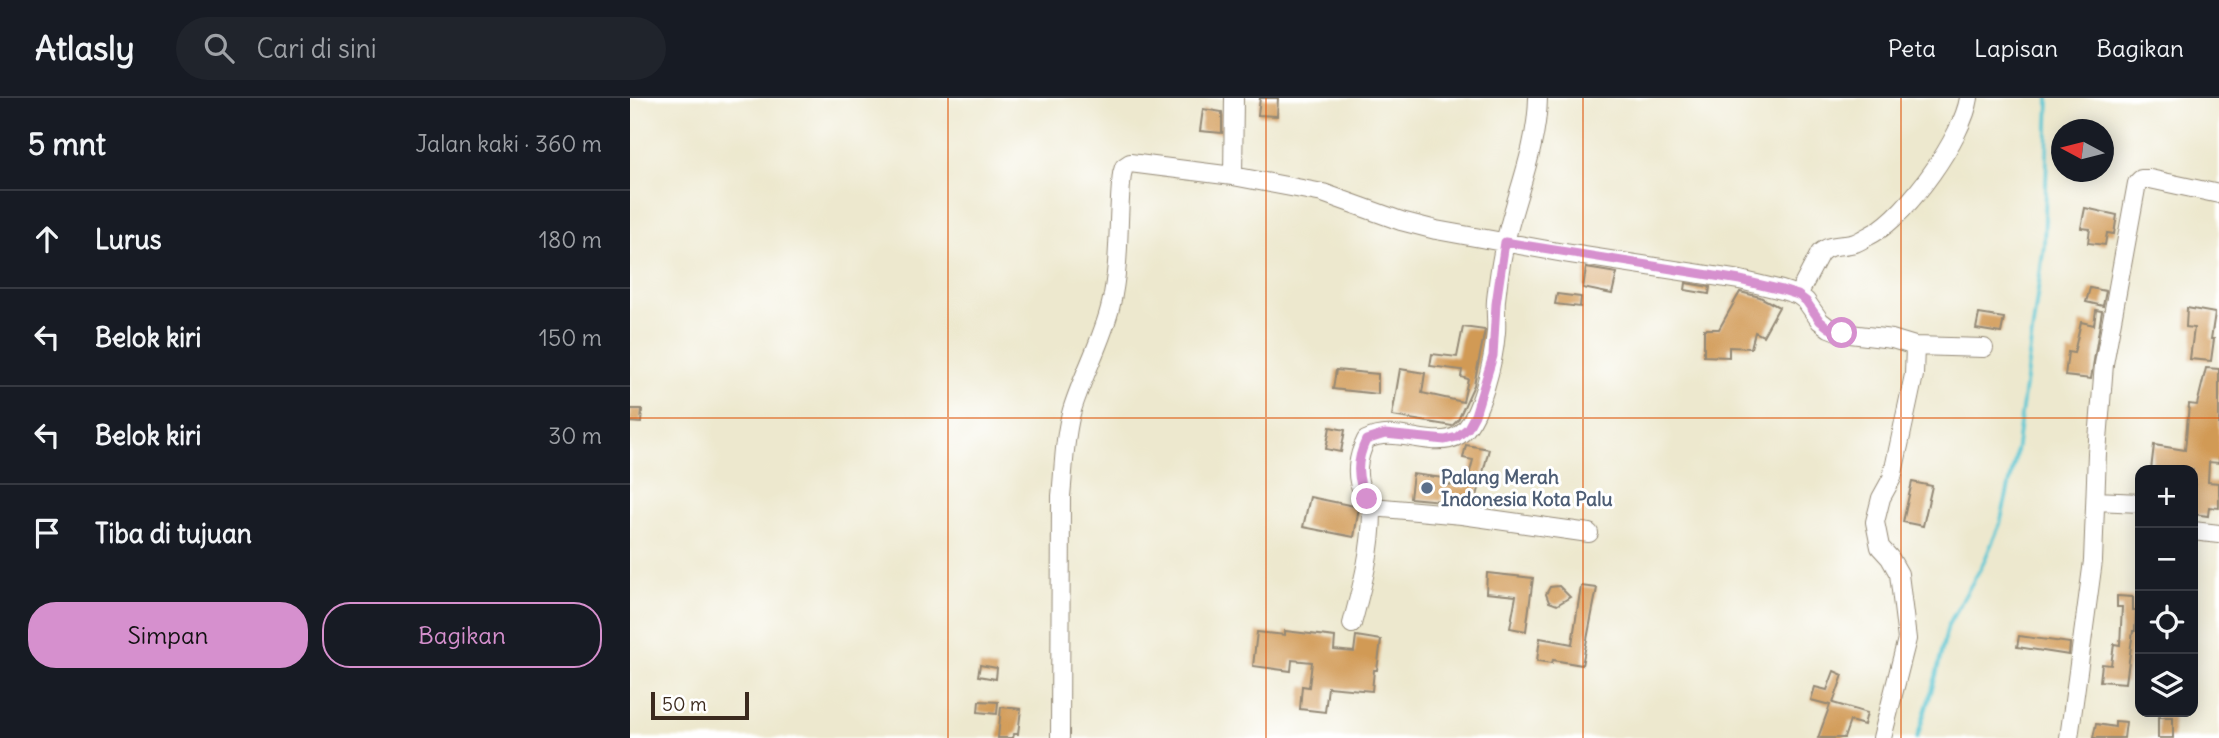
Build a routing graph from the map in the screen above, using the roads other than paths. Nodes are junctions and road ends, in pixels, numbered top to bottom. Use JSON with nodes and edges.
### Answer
{"nodes":[{"id":1,"x":1234,"y":98,"type":"edge"},
{"id":2,"x":1538,"y":98,"type":"edge"},
{"id":3,"x":1969,"y":98,"type":"edge"},
{"id":4,"x":1233,"y":176,"type":"junction"},
{"id":5,"x":2219,"y":194,"type":"edge"},
{"id":6,"x":1505,"y":242,"type":"junction"},
{"id":7,"x":1798,"y":295,"type":"junction"},
{"id":8,"x":1915,"y":346,"type":"junction"},
{"id":9,"x":1984,"y":348,"type":"dead end"},
{"id":10,"x":2096,"y":500,"type":"junction"},
{"id":11,"x":2135,"y":503,"type":"edge"},
{"id":12,"x":1372,"y":507,"type":"junction"},
{"id":13,"x":2198,"y":532,"type":"edge"},
{"id":14,"x":1589,"y":533,"type":"dead end"},
{"id":15,"x":2219,"y":534,"type":"edge"},
{"id":16,"x":1352,"y":624,"type":"dead end"},
{"id":17,"x":1060,"y":738,"type":"edge"},
{"id":18,"x":1882,"y":738,"type":"edge"},
{"id":19,"x":2069,"y":738,"type":"edge"}],
"edges":[{"from":1,"to":4,"type":"street"},
{"from":2,"to":6,"type":"street"},
{"from":3,"to":7,"type":"street"},
{"from":4,"to":6,"type":"street"},
{"from":4,"to":17,"type":"street"},
{"from":5,"to":10,"type":"street"},
{"from":6,"to":7,"type":"street"},
{"from":6,"to":12,"type":"street"},
{"from":7,"to":8,"type":"street"},
{"from":8,"to":9,"type":"street"},
{"from":8,"to":18,"type":"street"},
{"from":10,"to":11,"type":"street"},
{"from":10,"to":19,"type":"street"},
{"from":12,"to":14,"type":"street"},
{"from":12,"to":16,"type":"street"},
{"from":13,"to":15,"type":"street"}]}
